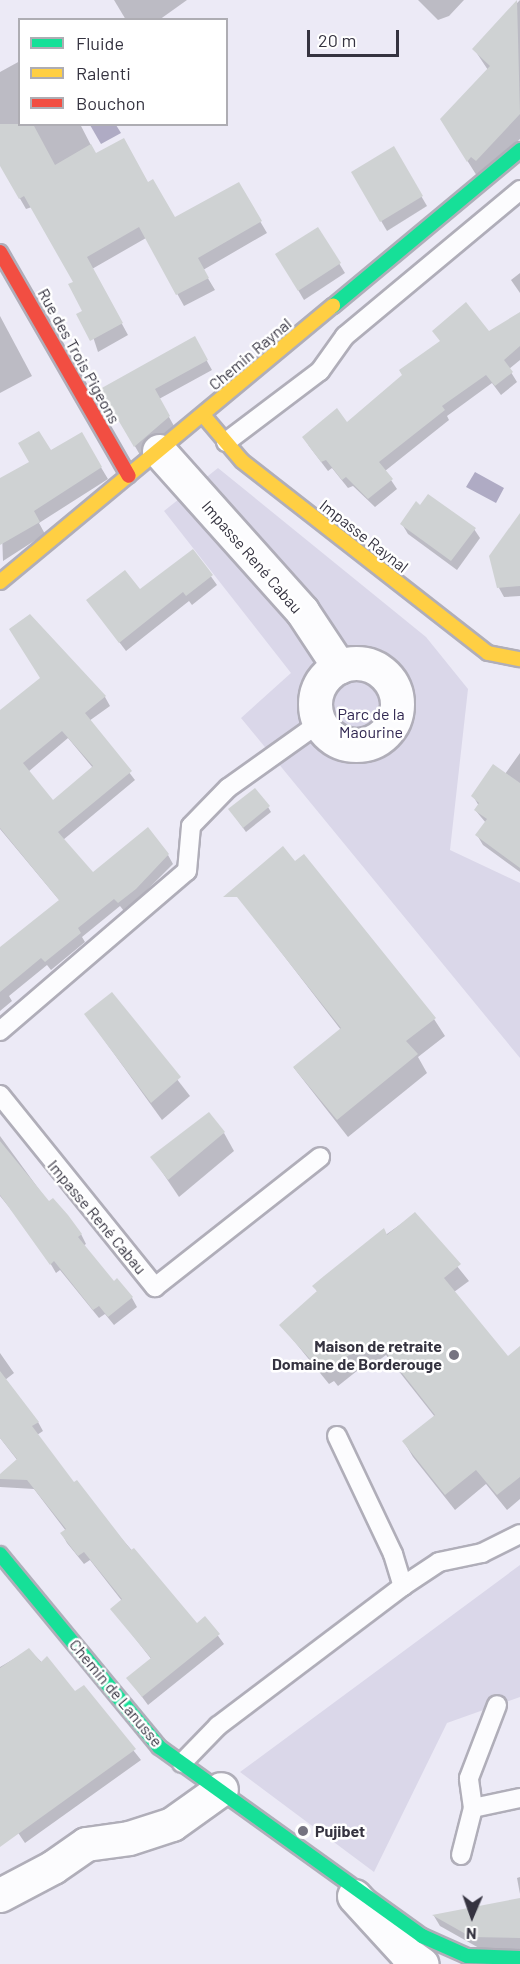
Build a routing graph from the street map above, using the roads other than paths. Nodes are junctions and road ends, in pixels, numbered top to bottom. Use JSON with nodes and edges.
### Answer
{"nodes":[{"id":1,"x":520,"y":150,"type":"edge"},
{"id":2,"x":520,"y":190,"type":"edge"},
{"id":3,"x":0,"y":252,"type":"edge"},
{"id":4,"x":203,"y":416,"type":"junction"},
{"id":5,"x":226,"y":442,"type":"junction"},
{"id":6,"x":159,"y":451,"type":"junction"},
{"id":7,"x":129,"y":476,"type":"junction"},
{"id":8,"x":0,"y":582,"type":"edge"},
{"id":9,"x":520,"y":659,"type":"edge"},
{"id":10,"x":339,"y":667,"type":"junction"},
{"id":11,"x":319,"y":723,"type":"junction"},
{"id":12,"x":0,"y":1030,"type":"edge"},
{"id":13,"x":0,"y":1095,"type":"edge"},
{"id":14,"x":320,"y":1157,"type":"dead end"},
{"id":15,"x":338,"y":1436,"type":"dead end"},
{"id":16,"x":520,"y":1534,"type":"edge"},
{"id":17,"x":0,"y":1554,"type":"edge"},
{"id":18,"x":403,"y":1586,"type":"junction"},
{"id":19,"x":497,"y":1705,"type":"dead end"},
{"id":20,"x":182,"y":1762,"type":"junction"},
{"id":21,"x":221,"y":1789,"type":"junction"},
{"id":22,"x":520,"y":1797,"type":"edge"},
{"id":23,"x":473,"y":1808,"type":"junction"},
{"id":24,"x":461,"y":1855,"type":"dead end"},
{"id":25,"x":336,"y":1877,"type":"junction"},
{"id":26,"x":0,"y":1894,"type":"edge"},
{"id":27,"x":520,"y":1958,"type":"edge"},
{"id":28,"x":422,"y":1964,"type":"edge"}],
"edges":[{"from":1,"to":4,"type":"street","name":"Chemin Raynal"},
{"from":2,"to":5,"type":"lane"},
{"from":3,"to":7,"type":"street","name":"Rue des Trois Pigeons"},
{"from":4,"to":5,"type":"street","name":"Impasse Raynal"},
{"from":4,"to":6,"type":"street","name":"Chemin Raynal"},
{"from":5,"to":9,"type":"street","name":"Impasse Raynal"},
{"from":6,"to":7,"type":"street","name":"Chemin Raynal"},
{"from":6,"to":10,"type":"street","name":"Impasse René Cabau"},
{"from":7,"to":8,"type":"street","name":"Chemin Raynal"},
{"from":10,"to":11,"type":"street"},
{"from":10,"to":11,"type":"street"},
{"from":11,"to":12,"type":"lane"},
{"from":13,"to":14,"type":"lane","name":"Impasse René Cabau"},
{"from":15,"to":18,"type":"lane"},
{"from":16,"to":18,"type":"lane"},
{"from":17,"to":20,"type":"street","name":"Chemin de Lanusse"},
{"from":18,"to":20,"type":"lane"},
{"from":19,"to":23,"type":"lane"},
{"from":20,"to":21,"type":"street","name":"Chemin de Lanusse"},
{"from":21,"to":25,"type":"street","name":"Chemin de Lanusse"},
{"from":21,"to":26,"type":"street"},
{"from":22,"to":23,"type":"lane"},
{"from":23,"to":24,"type":"lane"},
{"from":25,"to":27,"type":"street","name":"Chemin de Lanusse"},
{"from":25,"to":28,"type":"street","name":"Chemin de Lanusse"}]}
